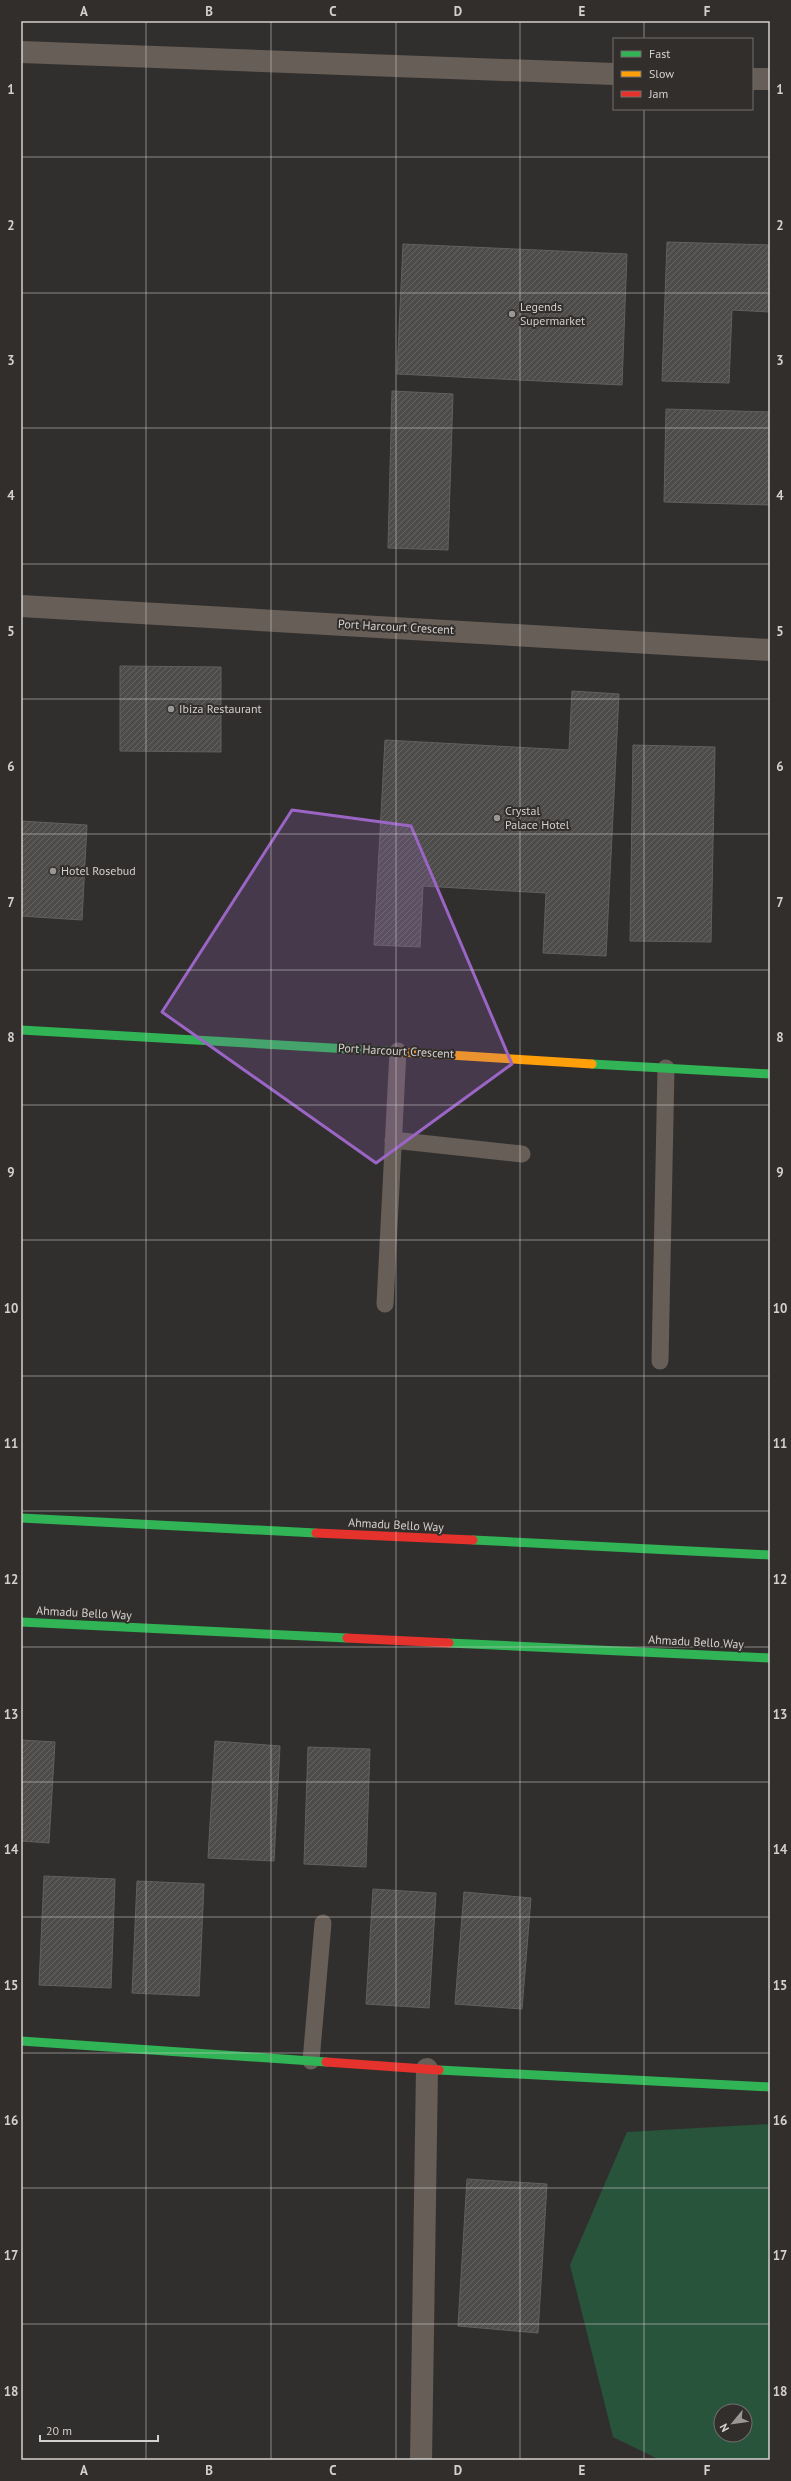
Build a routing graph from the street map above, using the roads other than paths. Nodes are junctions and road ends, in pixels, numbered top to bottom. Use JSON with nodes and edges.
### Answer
{"nodes":[{"id":1,"x":21,"y":52,"type":"edge"},
{"id":2,"x":613,"y":74,"type":"edge"},
{"id":3,"x":753,"y":79,"type":"edge"},
{"id":4,"x":770,"y":79,"type":"edge"},
{"id":5,"x":21,"y":606,"type":"edge"},
{"id":6,"x":770,"y":650,"type":"edge"},
{"id":7,"x":21,"y":1030,"type":"edge"},
{"id":8,"x":398,"y":1051,"type":"junction"},
{"id":9,"x":666,"y":1068,"type":"junction"},
{"id":10,"x":770,"y":1074,"type":"edge"},
{"id":11,"x":393,"y":1140,"type":"junction"},
{"id":12,"x":522,"y":1154,"type":"dead end"},
{"id":13,"x":385,"y":1304,"type":"dead end"},
{"id":14,"x":660,"y":1361,"type":"dead end"},
{"id":15,"x":21,"y":1518,"type":"edge"},
{"id":16,"x":770,"y":1555,"type":"edge"},
{"id":17,"x":21,"y":1622,"type":"edge"},
{"id":18,"x":770,"y":1658,"type":"edge"},
{"id":19,"x":323,"y":1923,"type":"dead end"},
{"id":20,"x":21,"y":2041,"type":"edge"},
{"id":21,"x":310,"y":2061,"type":"junction"},
{"id":22,"x":427,"y":2069,"type":"junction"},
{"id":23,"x":770,"y":2087,"type":"edge"},
{"id":24,"x":421,"y":2460,"type":"edge"}],
"edges":[{"from":1,"to":2,"type":"street"},
{"from":3,"to":4,"type":"street"},
{"from":5,"to":6,"type":"street","name":"Port Harcourt Crescent"},
{"from":7,"to":8,"type":"street","name":"Port Harcourt Crescent"},
{"from":8,"to":9,"type":"street","name":"Port Harcourt Crescent"},
{"from":8,"to":11,"type":"lane"},
{"from":9,"to":10,"type":"street","name":"Port Harcourt Crescent"},
{"from":9,"to":14,"type":"lane"},
{"from":11,"to":12,"type":"lane"},
{"from":11,"to":13,"type":"lane"},
{"from":15,"to":16,"type":"street","name":"Ahmadu Bello Way"},
{"from":17,"to":18,"type":"street","name":"Ahmadu Bello Way"},
{"from":19,"to":21,"type":"lane"},
{"from":20,"to":21,"type":"street"},
{"from":21,"to":22,"type":"street"},
{"from":22,"to":23,"type":"street"},
{"from":22,"to":24,"type":"street"}]}
